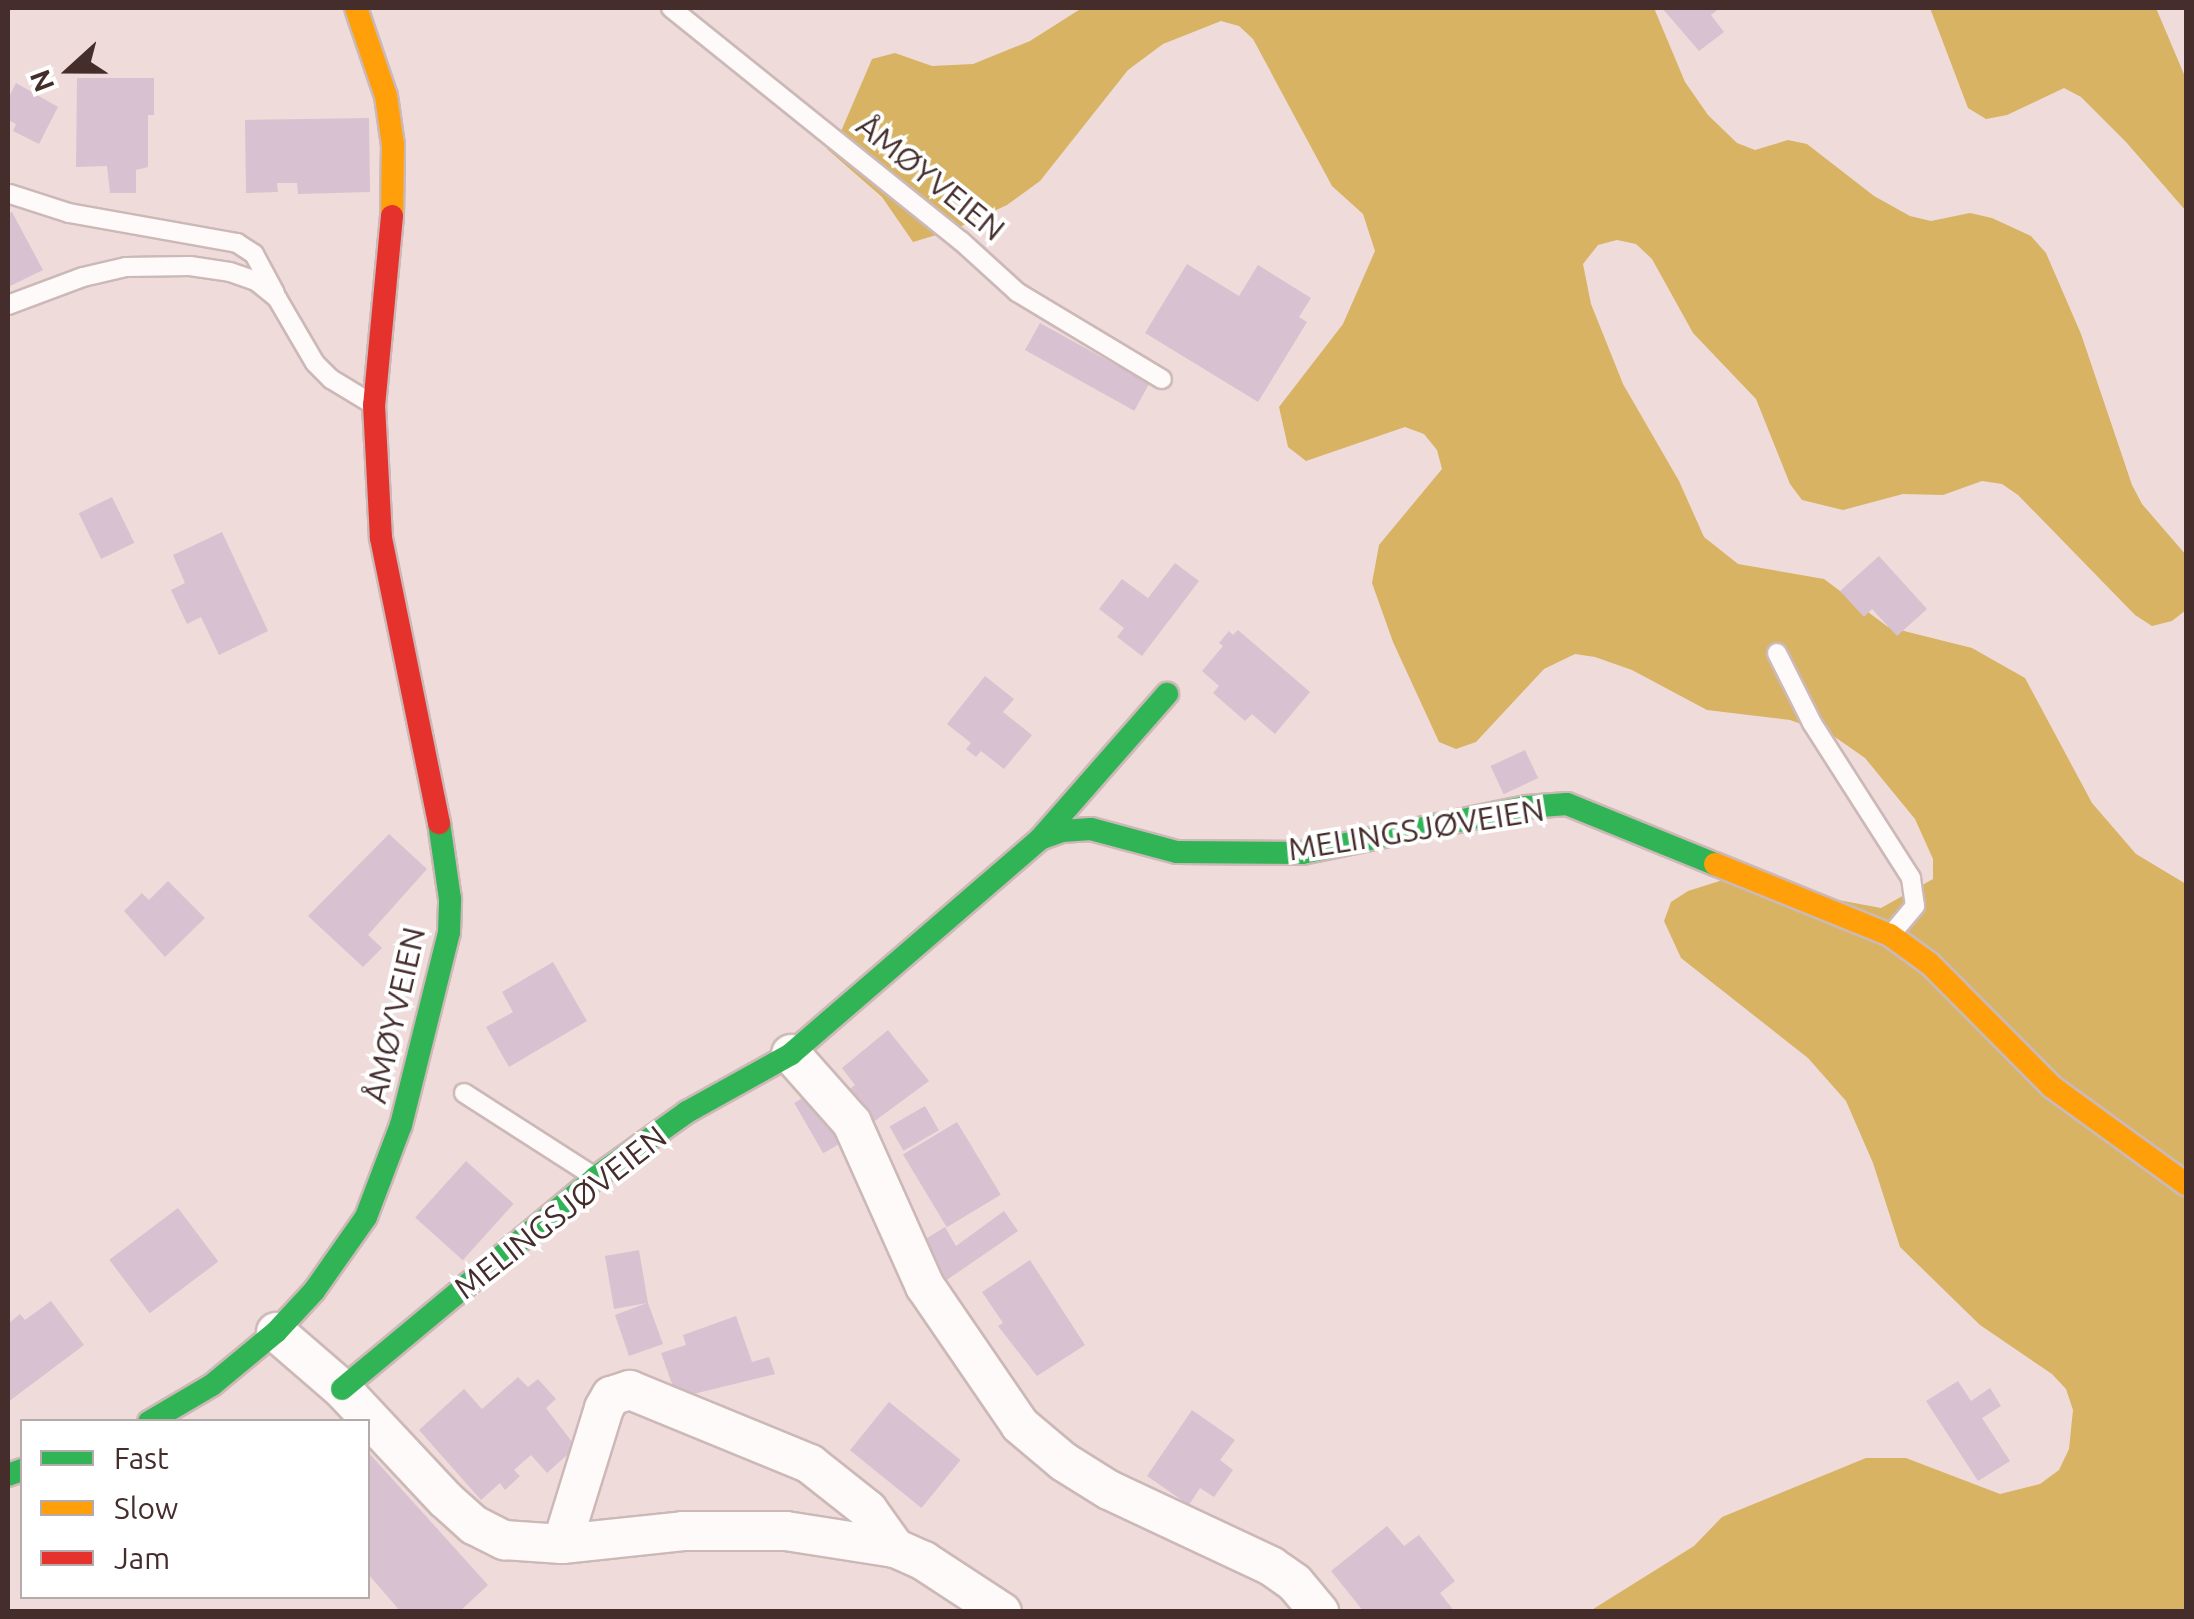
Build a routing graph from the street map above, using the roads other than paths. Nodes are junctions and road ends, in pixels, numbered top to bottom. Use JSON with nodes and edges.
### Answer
{"nodes":[{"id":1,"x":356,"y":8,"type":"edge"},
{"id":2,"x":671,"y":8,"type":"edge"},
{"id":3,"x":10,"y":194,"type":"edge"},
{"id":4,"x":277,"y":298,"type":"junction"},
{"id":5,"x":8,"y":306,"type":"edge"},
{"id":6,"x":1162,"y":379,"type":"dead end"},
{"id":7,"x":374,"y":405,"type":"junction"},
{"id":8,"x":1777,"y":653,"type":"dead end"},
{"id":9,"x":1167,"y":694,"type":"dead end"},
{"id":10,"x":1040,"y":839,"type":"junction"},
{"id":11,"x":1890,"y":934,"type":"junction"},
{"id":12,"x":791,"y":1054,"type":"junction"},
{"id":13,"x":464,"y":1093,"type":"dead end"},
{"id":14,"x":596,"y":1178,"type":"junction"},
{"id":15,"x":2186,"y":1184,"type":"edge"},
{"id":16,"x":276,"y":1332,"type":"junction"},
{"id":17,"x":342,"y":1389,"type":"junction"},
{"id":18,"x":153,"y":1419,"type":"edge"},
{"id":19,"x":562,"y":1544,"type":"junction"},
{"id":20,"x":895,"y":1548,"type":"junction"},
{"id":21,"x":1002,"y":1612,"type":"edge"},
{"id":22,"x":1319,"y":1612,"type":"edge"}],
"edges":[{"from":1,"to":7,"type":"street","name":"ÅMØYVEIEN"},
{"from":2,"to":6,"type":"lane","name":"ÅMØYVEIEN"},
{"from":3,"to":4,"type":"lane"},
{"from":4,"to":5,"type":"lane"},
{"from":4,"to":7,"type":"lane"},
{"from":7,"to":16,"type":"street","name":"ÅMØYVEIEN"},
{"from":8,"to":11,"type":"lane"},
{"from":9,"to":10,"type":"street","name":"MELINGSJØVEIEN"},
{"from":10,"to":11,"type":"street","name":"MELINGSJØVEIEN"},
{"from":10,"to":12,"type":"street","name":"MELINGSJØVEIEN"},
{"from":11,"to":15,"type":"street","name":"MELINGSJØVEIEN"},
{"from":12,"to":14,"type":"street","name":"MELINGSJØVEIEN"},
{"from":12,"to":22,"type":"street"},
{"from":13,"to":14,"type":"lane"},
{"from":14,"to":17,"type":"street","name":"MELINGSJØVEIEN"},
{"from":16,"to":17,"type":"street"},
{"from":16,"to":18,"type":"street","name":"ÅMØYVEIEN"},
{"from":17,"to":19,"type":"street"},
{"from":19,"to":20,"type":"street"},
{"from":19,"to":20,"type":"street"},
{"from":20,"to":21,"type":"street"}]}
